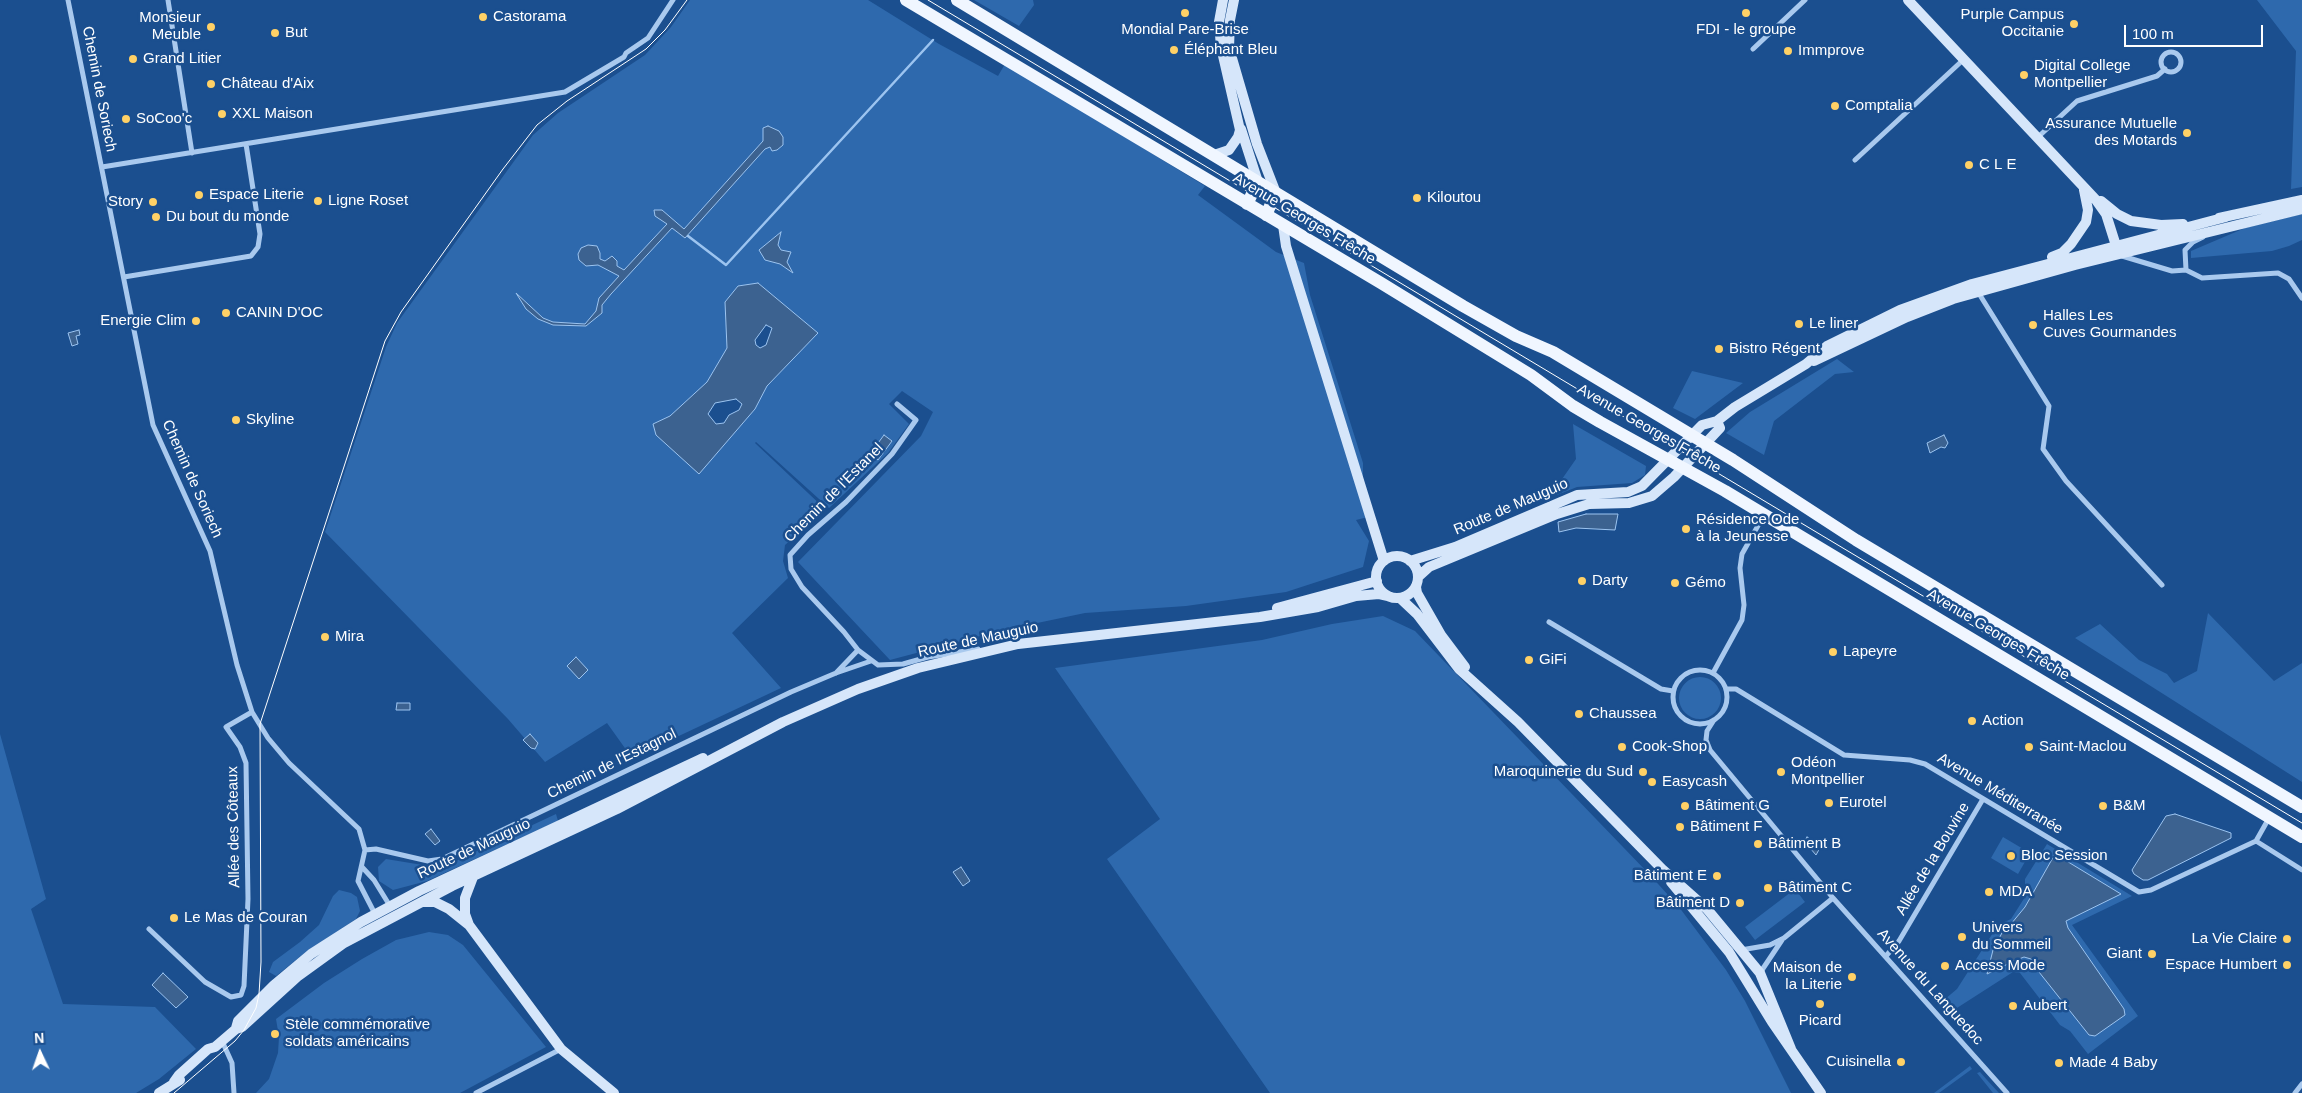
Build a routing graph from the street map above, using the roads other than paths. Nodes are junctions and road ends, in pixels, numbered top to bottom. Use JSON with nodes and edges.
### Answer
{"nodes":[{"id":1,"x":68,"y":0,"type":"edge"},
{"id":2,"x":168,"y":0,"type":"edge"},
{"id":3,"x":673,"y":0,"type":"edge"},
{"id":4,"x":906,"y":0,"type":"edge"},
{"id":5,"x":957,"y":0,"type":"edge"},
{"id":6,"x":1223,"y":0,"type":"edge"},
{"id":7,"x":1234,"y":0,"type":"edge"},
{"id":8,"x":1908,"y":0,"type":"edge"},
{"id":9,"x":1801,"y":1,"type":"edge"},
{"id":10,"x":1754,"y":49,"type":"dead end"},
{"id":11,"x":1963,"y":60,"type":"junction"},
{"id":12,"x":2165,"y":69,"type":"dead end"},
{"id":13,"x":1238,"y":121,"type":"junction"},
{"id":14,"x":2037,"y":138,"type":"junction"},
{"id":15,"x":246,"y":144,"type":"junction"},
{"id":16,"x":192,"y":153,"type":"junction"},
{"id":17,"x":1214,"y":155,"type":"junction"},
{"id":18,"x":1855,"y":160,"type":"dead end"},
{"id":19,"x":102,"y":167,"type":"junction"},
{"id":20,"x":1258,"y":182,"type":"junction"},
{"id":21,"x":2083,"y":187,"type":"junction"},
{"id":22,"x":1276,"y":193,"type":"junction"},
{"id":23,"x":2302,"y":200,"type":"edge"},
{"id":24,"x":1247,"y":204,"type":"junction"},
{"id":25,"x":2302,"y":210,"type":"edge"},
{"id":26,"x":1266,"y":215,"type":"junction"},
{"id":27,"x":2226,"y":217,"type":"junction"},
{"id":28,"x":1283,"y":225,"type":"junction"},
{"id":29,"x":2218,"y":229,"type":"junction"},
{"id":30,"x":2118,"y":251,"type":"junction"},
{"id":31,"x":2186,"y":270,"type":"junction"},
{"id":32,"x":124,"y":277,"type":"junction"},
{"id":33,"x":1975,"y":288,"type":"junction"},
{"id":34,"x":2302,"y":298,"type":"edge"},
{"id":35,"x":897,"y":404,"type":"dead end"},
{"id":36,"x":1717,"y":421,"type":"junction"},
{"id":37,"x":1692,"y":435,"type":"junction"},
{"id":38,"x":1706,"y":443,"type":"junction"},
{"id":39,"x":1668,"y":460,"type":"junction"},
{"id":40,"x":1682,"y":468,"type":"junction"},
{"id":41,"x":1764,"y":515,"type":"junction"},
{"id":42,"x":1384,"y":561,"type":"junction"},
{"id":43,"x":1410,"y":561,"type":"junction"},
{"id":44,"x":1418,"y":576,"type":"junction"},
{"id":45,"x":1376,"y":580,"type":"junction"},
{"id":46,"x":2162,"y":584,"type":"dead end"},
{"id":47,"x":1416,"y":587,"type":"junction"},
{"id":48,"x":1388,"y":596,"type":"junction"},
{"id":49,"x":1400,"y":598,"type":"junction"},
{"id":50,"x":1222,"y":621,"type":"junction"},
{"id":51,"x":1549,"y":622,"type":"dead end"},
{"id":52,"x":1018,"y":644,"type":"junction"},
{"id":53,"x":858,"y":650,"type":"junction"},
{"id":54,"x":871,"y":662,"type":"junction"},
{"id":55,"x":836,"y":673,"type":"junction"},
{"id":56,"x":1713,"y":673,"type":"junction"},
{"id":57,"x":1481,"y":687,"type":"junction"},
{"id":58,"x":1726,"y":689,"type":"junction"},
{"id":59,"x":1673,"y":691,"type":"junction"},
{"id":60,"x":252,"y":712,"type":"junction"},
{"id":61,"x":1714,"y":720,"type":"junction"},
{"id":62,"x":753,"y":737,"type":"junction"},
{"id":63,"x":1983,"y":799,"type":"junction"},
{"id":64,"x":2302,"y":807,"type":"edge"},
{"id":65,"x":2269,"y":817,"type":"junction"},
{"id":66,"x":2302,"y":837,"type":"edge"},
{"id":67,"x":2256,"y":842,"type":"junction"},
{"id":68,"x":366,"y":850,"type":"junction"},
{"id":69,"x":362,"y":867,"type":"junction"},
{"id":70,"x":1662,"y":869,"type":"junction"},
{"id":71,"x":2302,"y":870,"type":"edge"},
{"id":72,"x":473,"y":877,"type":"junction"},
{"id":73,"x":450,"y":882,"type":"junction"},
{"id":74,"x":465,"y":898,"type":"junction"},
{"id":75,"x":1833,"y":898,"type":"junction"},
{"id":76,"x":421,"y":902,"type":"junction"},
{"id":77,"x":390,"y":906,"type":"junction"},
{"id":78,"x":449,"y":909,"type":"junction"},
{"id":79,"x":1703,"y":918,"type":"junction"},
{"id":80,"x":377,"y":919,"type":"junction"},
{"id":81,"x":469,"y":925,"type":"junction"},
{"id":82,"x":149,"y":929,"type":"dead end"},
{"id":83,"x":1784,"y":938,"type":"junction"},
{"id":84,"x":1741,"y":950,"type":"junction"},
{"id":85,"x":1886,"y":956,"type":"junction"},
{"id":86,"x":1746,"y":962,"type":"junction"},
{"id":87,"x":1760,"y":973,"type":"junction"},
{"id":88,"x":1747,"y":981,"type":"junction"},
{"id":89,"x":222,"y":1044,"type":"junction"},
{"id":90,"x":561,"y":1048,"type":"junction"},
{"id":91,"x":1791,"y":1049,"type":"junction"},
{"id":92,"x":2302,"y":1084,"type":"edge"},
{"id":93,"x":159,"y":1093,"type":"edge"},
{"id":94,"x":234,"y":1093,"type":"edge"},
{"id":95,"x":476,"y":1093,"type":"edge"},
{"id":96,"x":614,"y":1093,"type":"edge"},
{"id":97,"x":1821,"y":1093,"type":"edge"},
{"id":98,"x":2007,"y":1093,"type":"edge"},
{"id":99,"x":2295,"y":1093,"type":"edge"}],
"edges":[{"from":1,"to":19,"type":"street","name":"Chemin de Soriech"},
{"from":2,"to":16,"type":"street"},
{"from":3,"to":15,"type":"street"},
{"from":4,"to":24,"type":"main road","name":"Avenue Georges Frêche"},
{"from":5,"to":17,"type":"main road","name":"Avenue Georges Frêche"},
{"from":6,"to":13,"type":"main road"},
{"from":7,"to":22,"type":"main road"},
{"from":8,"to":11,"type":"main road"},
{"from":9,"to":10,"type":"street"},
{"from":11,"to":14,"type":"main road"},
{"from":11,"to":18,"type":"street"},
{"from":12,"to":14,"type":"street"},
{"from":13,"to":17,"type":"main road"},
{"from":13,"to":20,"type":"main road"},
{"from":14,"to":21,"type":"main road"},
{"from":15,"to":16,"type":"street"},
{"from":15,"to":32,"type":"street"},
{"from":16,"to":19,"type":"street"},
{"from":17,"to":20,"type":"main road","name":"Avenue Georges Frêche"},
{"from":19,"to":32,"type":"street","name":"Chemin de Soriech"},
{"from":20,"to":22,"type":"main road","name":"Avenue Georges Frêche"},
{"from":20,"to":24,"type":"main road"},
{"from":21,"to":27,"type":"main road"},
{"from":21,"to":30,"type":"main road"},
{"from":21,"to":33,"type":"main road"},
{"from":22,"to":26,"type":"main road"},
{"from":22,"to":37,"type":"main road","name":"Avenue Georges Frêche"},
{"from":23,"to":27,"type":"main road"},
{"from":24,"to":26,"type":"main road","name":"Avenue Georges Frêche"},
{"from":25,"to":29,"type":"main road"},
{"from":26,"to":28,"type":"main road","name":"Avenue Georges Frêche"},
{"from":27,"to":30,"type":"main road"},
{"from":28,"to":39,"type":"main road","name":"Avenue Georges Frêche"},
{"from":28,"to":42,"type":"main road"},
{"from":29,"to":30,"type":"main road"},
{"from":29,"to":31,"type":"street"},
{"from":30,"to":31,"type":"street"},
{"from":30,"to":33,"type":"main road"},
{"from":30,"to":33,"type":"main road"},
{"from":31,"to":34,"type":"street"},
{"from":32,"to":60,"type":"street","name":"Chemin de Soriech"},
{"from":33,"to":36,"type":"main road","name":"Route de Mauguio"},
{"from":33,"to":46,"type":"street"},
{"from":35,"to":53,"type":"street","name":"Chemin de l'Estanel"},
{"from":36,"to":37,"type":"main road","name":"Route de Mauguio"},
{"from":36,"to":38,"type":"main road","name":"Route de Mauguio"},
{"from":37,"to":38,"type":"main road","name":"Avenue Georges Frêche"},
{"from":37,"to":39,"type":"main road","name":"Route de Mauguio"},
{"from":38,"to":40,"type":"main road","name":"Route de Mauguio"},
{"from":38,"to":64,"type":"main road","name":"Avenue Georges Frêche"},
{"from":39,"to":40,"type":"main road","name":"Avenue Georges Frêche"},
{"from":39,"to":43,"type":"main road","name":"Route de Mauguio"},
{"from":40,"to":41,"type":"main road","name":"Avenue Georges Frêche"},
{"from":40,"to":44,"type":"main road","name":"Route de Mauguio"},
{"from":41,"to":56,"type":"street"},
{"from":41,"to":65,"type":"main road","name":"Avenue Georges Frêche"},
{"from":42,"to":43,"type":"main road"},
{"from":42,"to":45,"type":"main road"},
{"from":43,"to":44,"type":"main road"},
{"from":44,"to":47,"type":"main road"},
{"from":45,"to":48,"type":"main road"},
{"from":45,"to":50,"type":"main road","name":"Route de Mauguio"},
{"from":47,"to":49,"type":"main road"},
{"from":47,"to":57,"type":"main road"},
{"from":48,"to":49,"type":"main road"},
{"from":48,"to":50,"type":"main road","name":"Route de Mauguio"},
{"from":49,"to":57,"type":"main road"},
{"from":50,"to":52,"type":"main road","name":"Route de Mauguio"},
{"from":51,"to":59,"type":"street"},
{"from":52,"to":54,"type":"street","name":"Chemin de l'Estagnol"},
{"from":52,"to":62,"type":"main road","name":"Route de Mauguio"},
{"from":53,"to":54,"type":"street"},
{"from":53,"to":55,"type":"street","name":"Chemin de l'Estagnol"},
{"from":54,"to":55,"type":"street","name":"Chemin de l'Estagnol"},
{"from":55,"to":68,"type":"street","name":"Chemin de l'Estagnol"},
{"from":56,"to":58,"type":"street"},
{"from":56,"to":59,"type":"street"},
{"from":57,"to":70,"type":"main road"},
{"from":58,"to":61,"type":"street"},
{"from":58,"to":63,"type":"street","name":"Avenue Méditerranée"},
{"from":59,"to":61,"type":"street"},
{"from":60,"to":68,"type":"street","name":"Chemin de Soriech"},
{"from":60,"to":82,"type":"street","name":"Allée des Côteaux"},
{"from":61,"to":75,"type":"street","name":"Avenue du Languedoc"},
{"from":62,"to":72,"type":"main road","name":"Route de Mauguio"},
{"from":62,"to":73,"type":"main road","name":"Route de Mauguio"},
{"from":63,"to":67,"type":"street","name":"Avenue Méditerranée"},
{"from":63,"to":85,"type":"street","name":"Allée de la Bouvine"},
{"from":65,"to":66,"type":"main road","name":"Avenue Georges Frêche"},
{"from":65,"to":67,"type":"street"},
{"from":67,"to":71,"type":"street"},
{"from":68,"to":69,"type":"street"},
{"from":69,"to":77,"type":"street"},
{"from":69,"to":80,"type":"street"},
{"from":70,"to":79,"type":"main road"},
{"from":70,"to":84,"type":"main road"},
{"from":72,"to":73,"type":"main road","name":"Route de Mauguio"},
{"from":72,"to":74,"type":"main road"},
{"from":73,"to":74,"type":"main road"},
{"from":73,"to":76,"type":"main road","name":"Route de Mauguio"},
{"from":73,"to":77,"type":"main road","name":"Route de Mauguio"},
{"from":73,"to":78,"type":"main road"},
{"from":74,"to":81,"type":"main road"},
{"from":75,"to":83,"type":"street"},
{"from":75,"to":85,"type":"street","name":"Avenue du Languedoc"},
{"from":76,"to":78,"type":"main road"},
{"from":76,"to":80,"type":"main road","name":"Route de Mauguio"},
{"from":77,"to":80,"type":"main road"},
{"from":78,"to":81,"type":"main road"},
{"from":79,"to":86,"type":"main road"},
{"from":79,"to":88,"type":"main road"},
{"from":80,"to":89,"type":"main road","name":"Route de Mauguio"},
{"from":81,"to":90,"type":"main road"},
{"from":83,"to":84,"type":"street"},
{"from":83,"to":87,"type":"street"},
{"from":84,"to":86,"type":"main road"},
{"from":84,"to":87,"type":"main road"},
{"from":85,"to":98,"type":"street","name":"Avenue du Languedoc"},
{"from":86,"to":87,"type":"main road"},
{"from":86,"to":88,"type":"main road"},
{"from":87,"to":91,"type":"main road"},
{"from":88,"to":91,"type":"main road"},
{"from":89,"to":93,"type":"main road","name":"Route de Mauguio"},
{"from":89,"to":94,"type":"street"},
{"from":90,"to":95,"type":"street"},
{"from":90,"to":96,"type":"main road"},
{"from":91,"to":97,"type":"main road"},
{"from":92,"to":99,"type":"street"}]}
